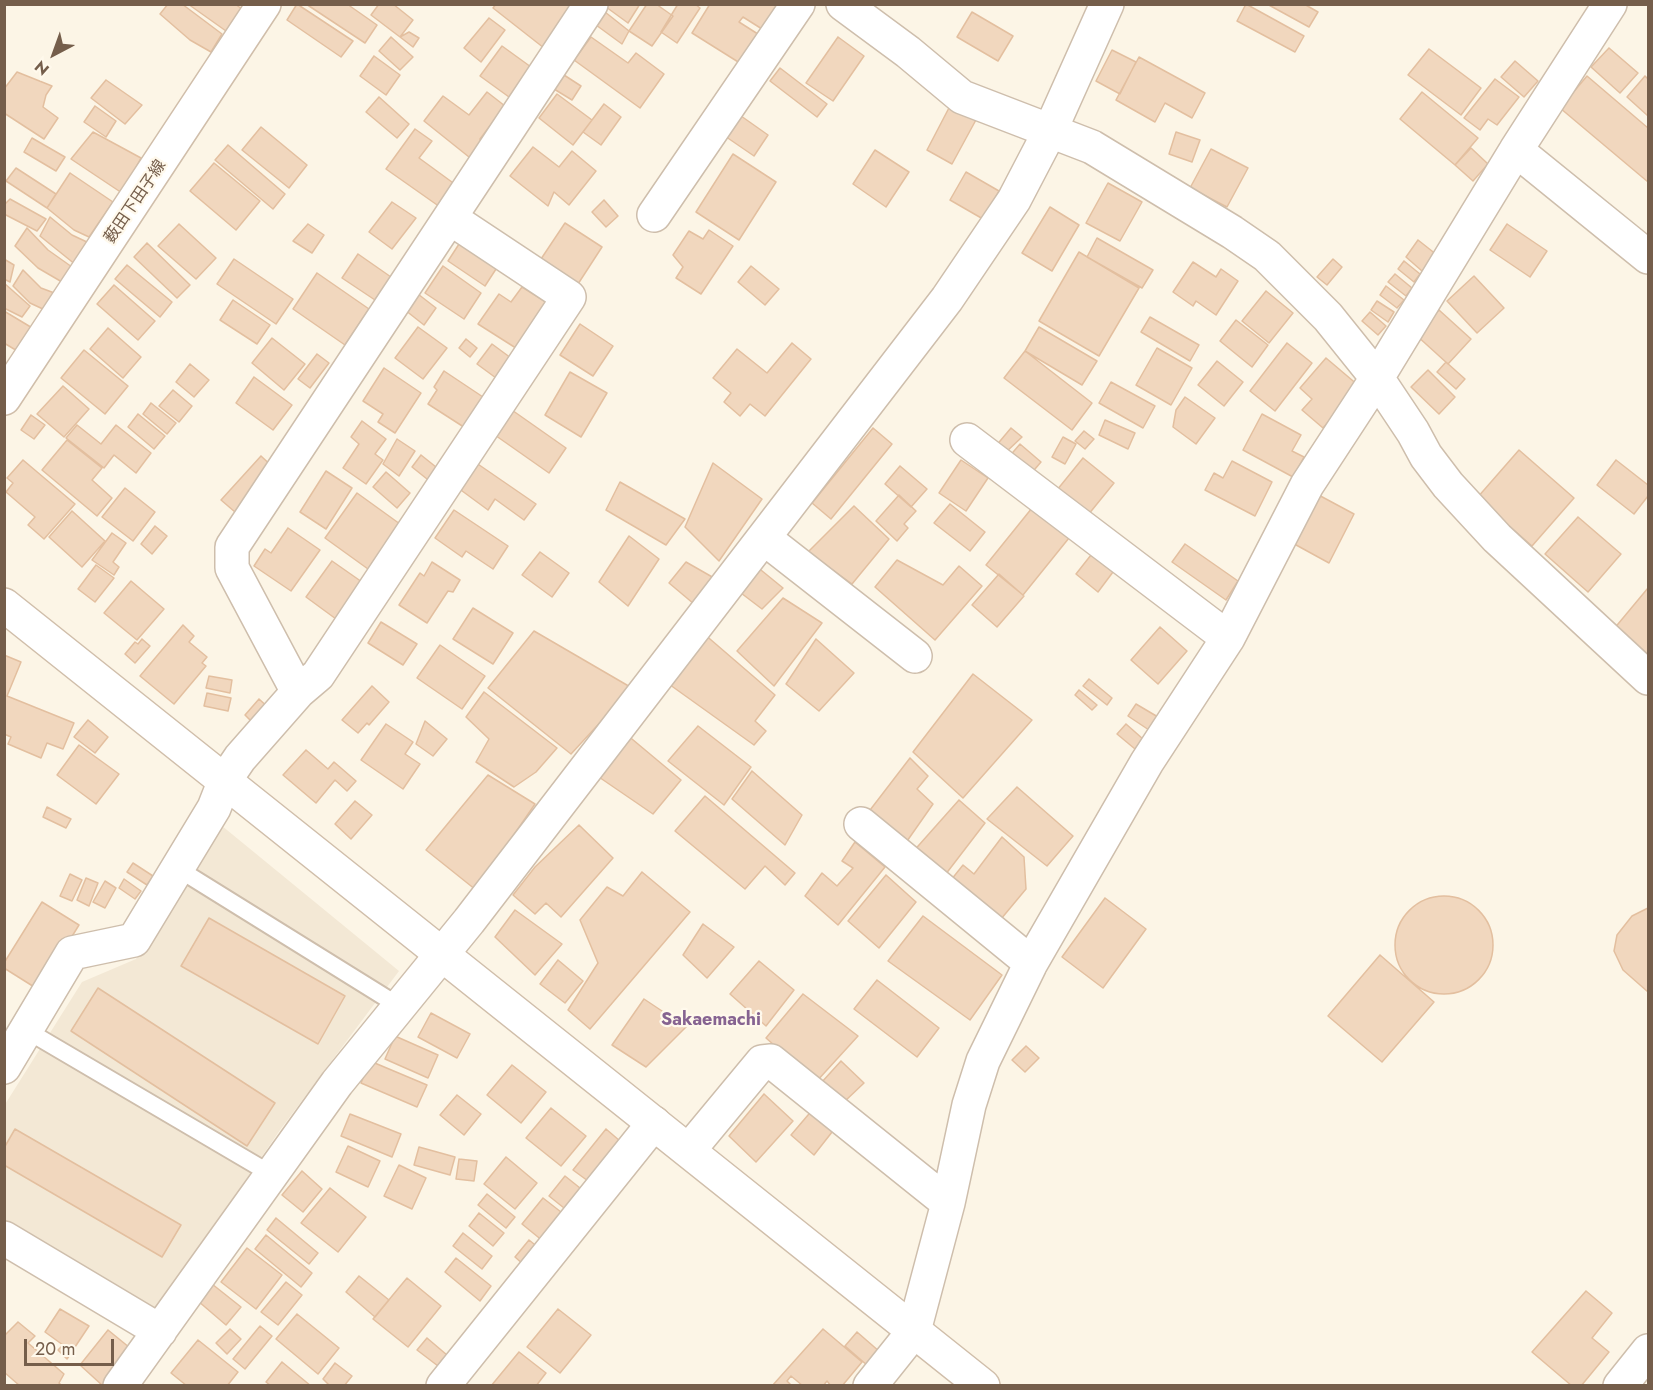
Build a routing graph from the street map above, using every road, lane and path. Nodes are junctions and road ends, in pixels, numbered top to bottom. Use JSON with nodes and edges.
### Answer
{"nodes":[{"id":1,"x":264,"y":4,"type":"edge"},
{"id":2,"x":591,"y":4,"type":"edge"},
{"id":3,"x":798,"y":4,"type":"edge"},
{"id":4,"x":843,"y":4,"type":"edge"},
{"id":5,"x":1107,"y":4,"type":"edge"},
{"id":6,"x":1610,"y":4,"type":"edge"},
{"id":7,"x":1050,"y":131,"type":"junction"},
{"id":8,"x":1516,"y":150,"type":"junction"},
{"id":9,"x":654,"y":215,"type":"dead end"},
{"id":10,"x":450,"y":218,"type":"junction"},
{"id":11,"x":1648,"y":257,"type":"edge"},
{"id":12,"x":1377,"y":378,"type":"junction"},
{"id":13,"x":4,"y":398,"type":"edge"},
{"id":14,"x":967,"y":440,"type":"dead end"},
{"id":15,"x":764,"y":538,"type":"junction"},
{"id":16,"x":4,"y":605,"type":"edge"},
{"id":17,"x":1228,"y":638,"type":"junction"},
{"id":18,"x":915,"y":657,"type":"dead end"},
{"id":19,"x":1648,"y":678,"type":"edge"},
{"id":20,"x":298,"y":692,"type":"junction"},
{"id":21,"x":225,"y":780,"type":"junction"},
{"id":22,"x":861,"y":824,"type":"dead end"},
{"id":23,"x":177,"y":868,"type":"junction"},
{"id":24,"x":443,"y":954,"type":"junction"},
{"id":25,"x":1031,"y":963,"type":"junction"},
{"id":26,"x":399,"y":1005,"type":"junction"},
{"id":27,"x":26,"y":1030,"type":"junction"},
{"id":28,"x":4,"y":1067,"type":"edge"},
{"id":29,"x":654,"y":1123,"type":"junction"},
{"id":30,"x":689,"y":1150,"type":"junction"},
{"id":31,"x":271,"y":1174,"type":"junction"},
{"id":32,"x":948,"y":1203,"type":"junction"},
{"id":33,"x":4,"y":1238,"type":"edge"},
{"id":34,"x":160,"y":1331,"type":"junction"},
{"id":35,"x":914,"y":1331,"type":"junction"},
{"id":36,"x":1648,"y":1350,"type":"edge"},
{"id":37,"x":120,"y":1386,"type":"edge"},
{"id":38,"x":443,"y":1386,"type":"edge"},
{"id":39,"x":870,"y":1386,"type":"edge"},
{"id":40,"x":983,"y":1386,"type":"edge"},
{"id":41,"x":1620,"y":1386,"type":"edge"}],
"edges":[{"from":1,"to":13,"type":"street","name":"薮田下田子線"},
{"from":2,"to":10,"type":"street"},
{"from":3,"to":9,"type":"street"},
{"from":4,"to":7,"type":"street"},
{"from":5,"to":7,"type":"street"},
{"from":6,"to":8,"type":"street"},
{"from":7,"to":12,"type":"street"},
{"from":7,"to":15,"type":"street"},
{"from":8,"to":11,"type":"street"},
{"from":8,"to":12,"type":"street"},
{"from":10,"to":20,"type":"street"},
{"from":10,"to":20,"type":"street"},
{"from":12,"to":17,"type":"street"},
{"from":12,"to":19,"type":"street"},
{"from":14,"to":17,"type":"street"},
{"from":15,"to":18,"type":"street"},
{"from":15,"to":24,"type":"street"},
{"from":16,"to":21,"type":"street"},
{"from":17,"to":25,"type":"street"},
{"from":20,"to":21,"type":"street"},
{"from":21,"to":23,"type":"street"},
{"from":21,"to":24,"type":"street"},
{"from":22,"to":25,"type":"street"},
{"from":23,"to":26,"type":"lane"},
{"from":23,"to":27,"type":"street"},
{"from":24,"to":26,"type":"street"},
{"from":24,"to":29,"type":"street"},
{"from":25,"to":32,"type":"street"},
{"from":26,"to":31,"type":"street"},
{"from":27,"to":28,"type":"street"},
{"from":27,"to":31,"type":"lane"},
{"from":29,"to":30,"type":"street"},
{"from":29,"to":38,"type":"street"},
{"from":30,"to":32,"type":"street"},
{"from":30,"to":35,"type":"street"},
{"from":31,"to":34,"type":"street"},
{"from":32,"to":35,"type":"street"},
{"from":33,"to":34,"type":"street"},
{"from":34,"to":37,"type":"street"},
{"from":35,"to":39,"type":"street"},
{"from":35,"to":40,"type":"street"},
{"from":36,"to":41,"type":"street"}]}
